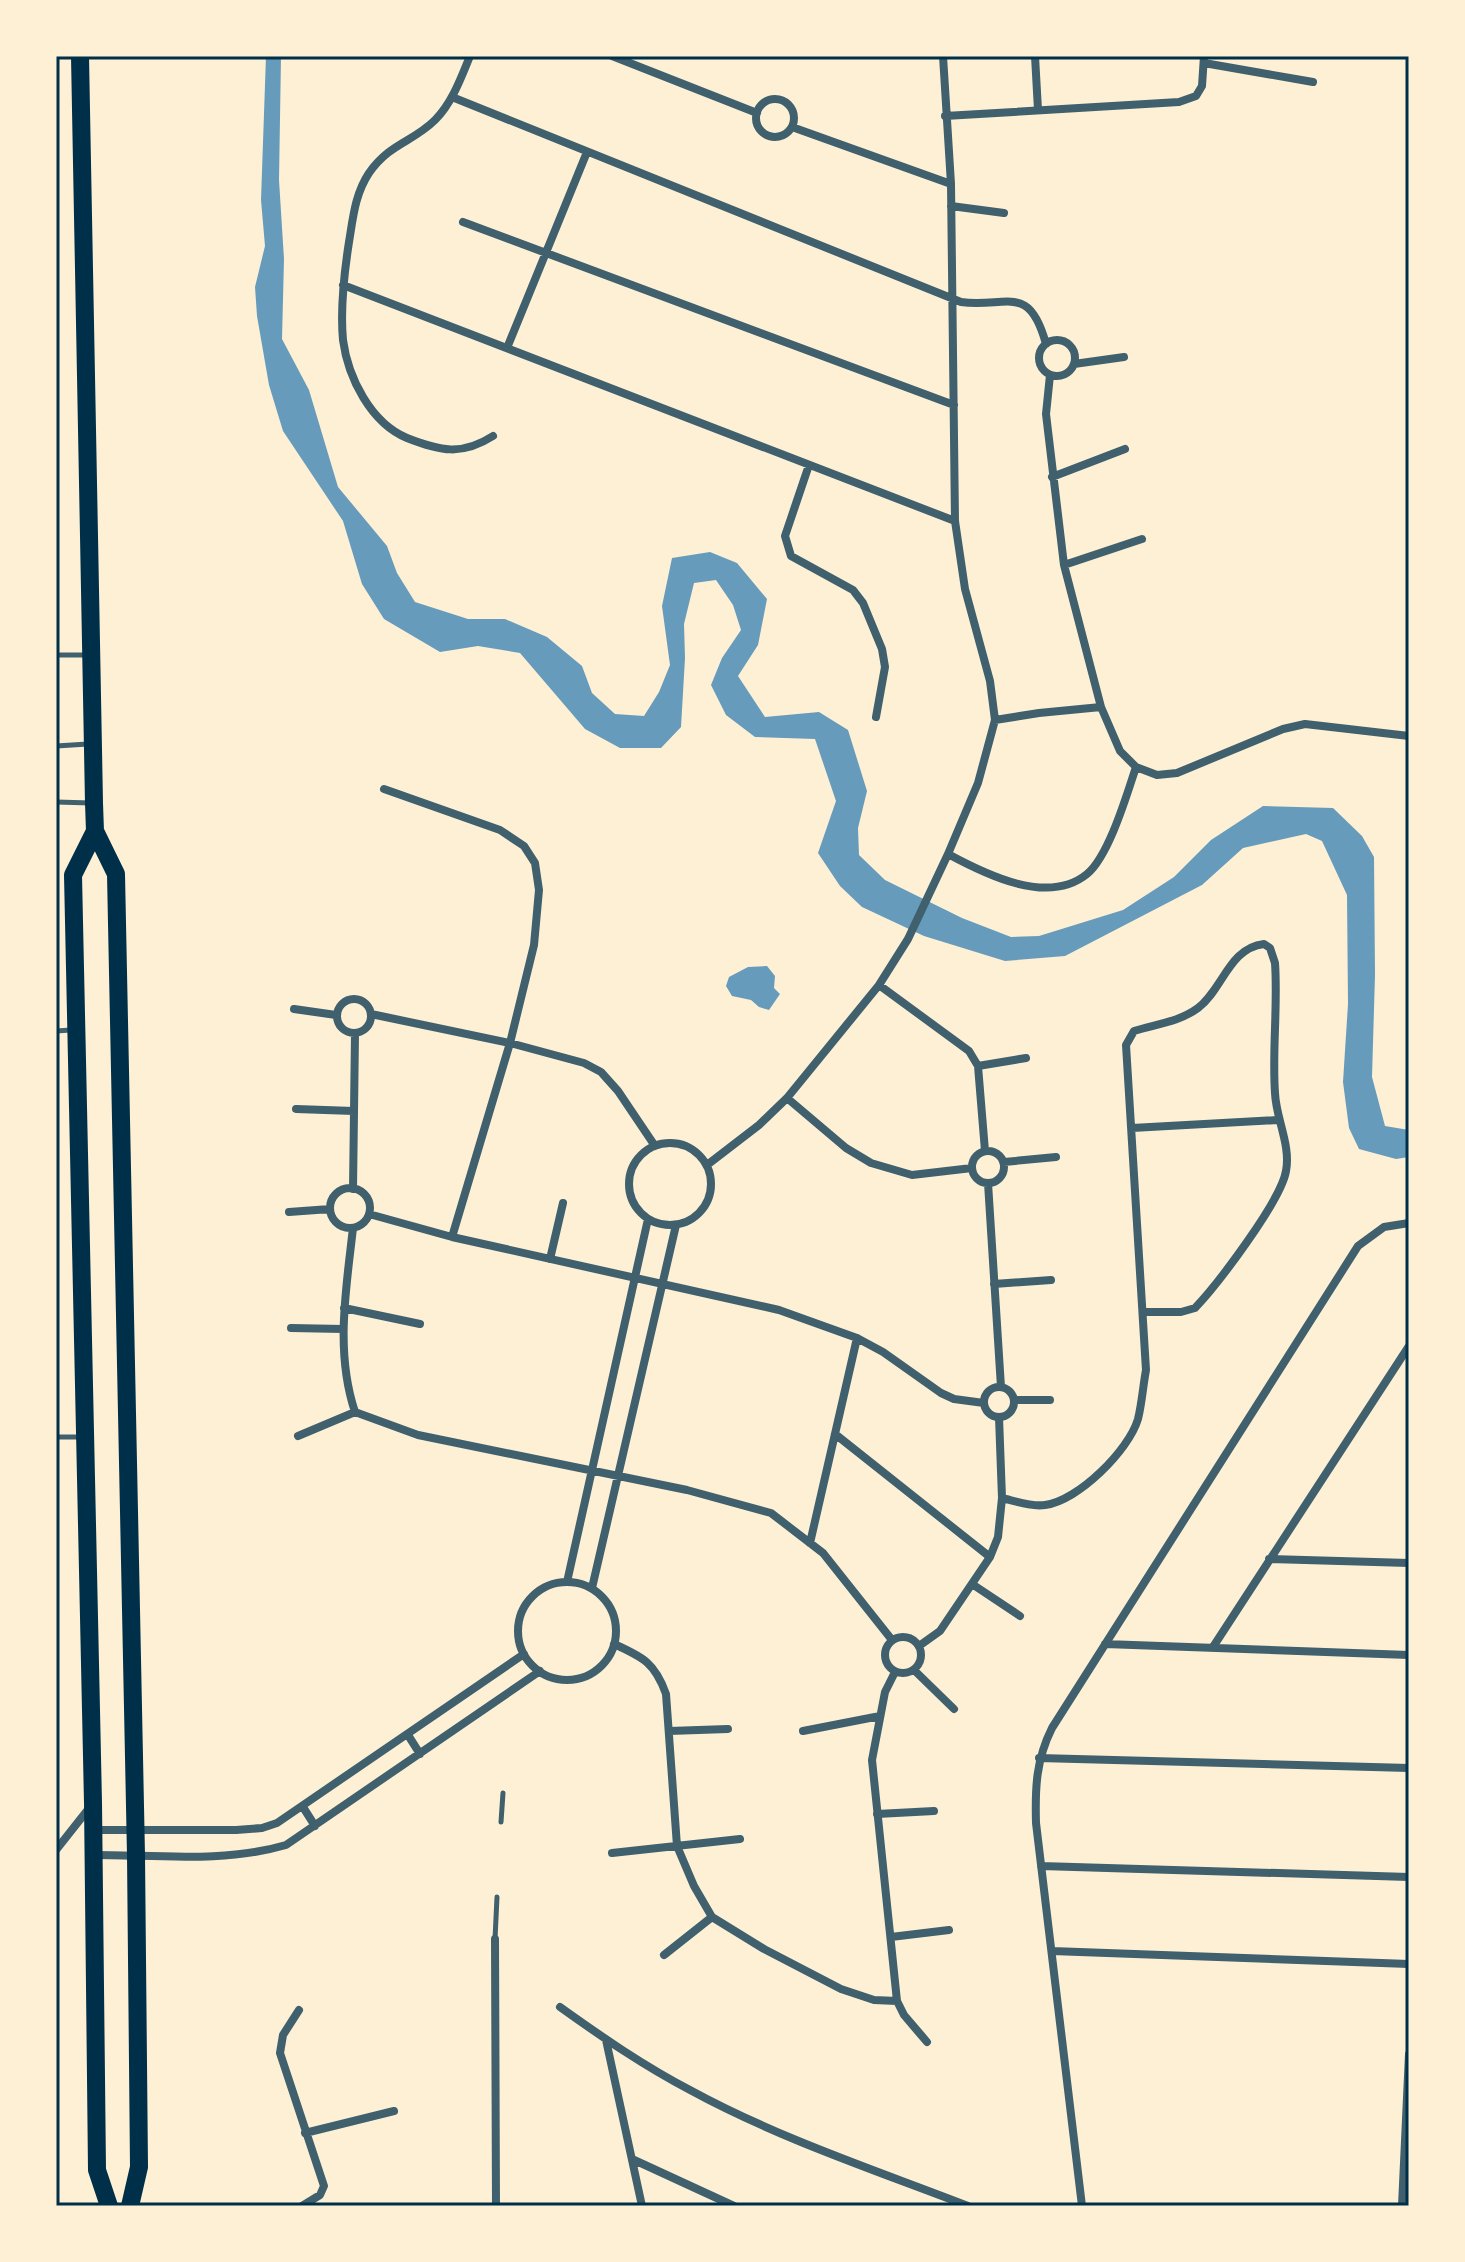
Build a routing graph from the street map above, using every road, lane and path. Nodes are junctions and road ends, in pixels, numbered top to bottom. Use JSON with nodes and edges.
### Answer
{"nodes":[{"id":1,"x":80,"y":56,"type":"edge"},
{"id":2,"x":470,"y":56,"type":"edge"},
{"id":3,"x":612,"y":56,"type":"edge"},
{"id":4,"x":943,"y":56,"type":"edge"},
{"id":5,"x":1035,"y":56,"type":"edge"},
{"id":6,"x":1204,"y":60,"type":"edge"},
{"id":7,"x":1313,"y":82,"type":"dead end"},
{"id":8,"x":452,"y":97,"type":"junction"},
{"id":9,"x":1038,"y":110,"type":"junction"},
{"id":10,"x":757,"y":113,"type":"junction"},
{"id":11,"x":945,"y":116,"type":"junction"},
{"id":12,"x":792,"y":127,"type":"junction"},
{"id":13,"x":587,"y":152,"type":"junction"},
{"id":14,"x":951,"y":184,"type":"junction"},
{"id":15,"x":951,"y":206,"type":"junction"},
{"id":16,"x":1004,"y":213,"type":"dead end"},
{"id":17,"x":463,"y":222,"type":"dead end"},
{"id":18,"x":546,"y":253,"type":"junction"},
{"id":19,"x":343,"y":285,"type":"junction"},
{"id":20,"x":951,"y":299,"type":"junction"},
{"id":21,"x":1046,"y":344,"type":"junction"},
{"id":22,"x":507,"y":348,"type":"junction"},
{"id":23,"x":1124,"y":357,"type":"dead end"},
{"id":24,"x":1074,"y":364,"type":"junction"},
{"id":25,"x":1050,"y":375,"type":"junction"},
{"id":26,"x":954,"y":405,"type":"junction"},
{"id":27,"x":493,"y":436,"type":"dead end"},
{"id":28,"x":1125,"y":449,"type":"dead end"},
{"id":29,"x":809,"y":465,"type":"junction"},
{"id":30,"x":1052,"y":477,"type":"junction"},
{"id":31,"x":955,"y":521,"type":"junction"},
{"id":32,"x":1142,"y":539,"type":"dead end"},
{"id":33,"x":1064,"y":565,"type":"junction"},
{"id":34,"x":56,"y":655,"type":"edge"},
{"id":35,"x":91,"y":655,"type":"junction"},
{"id":36,"x":1101,"y":707,"type":"junction"},
{"id":37,"x":876,"y":717,"type":"dead end"},
{"id":38,"x":995,"y":720,"type":"junction"},
{"id":39,"x":1409,"y":736,"type":"edge"},
{"id":40,"x":93,"y":744,"type":"junction"},
{"id":41,"x":56,"y":746,"type":"edge"},
{"id":42,"x":1136,"y":767,"type":"junction"},
{"id":43,"x":384,"y":789,"type":"dead end"},
{"id":44,"x":56,"y":802,"type":"edge"},
{"id":45,"x":94,"y":803,"type":"junction"},
{"id":46,"x":95,"y":831,"type":"junction"},
{"id":47,"x":948,"y":854,"type":"junction"},
{"id":48,"x":879,"y":985,"type":"junction"},
{"id":49,"x":294,"y":1009,"type":"dead end"},
{"id":50,"x":371,"y":1014,"type":"junction"},
{"id":51,"x":336,"y":1015,"type":"junction"},
{"id":52,"x":76,"y":1029,"type":"junction"},
{"id":53,"x":56,"y":1031,"type":"edge"},
{"id":54,"x":355,"y":1034,"type":"junction"},
{"id":55,"x":510,"y":1043,"type":"junction"},
{"id":56,"x":1026,"y":1058,"type":"dead end"},
{"id":57,"x":978,"y":1066,"type":"junction"},
{"id":58,"x":787,"y":1098,"type":"junction"},
{"id":59,"x":296,"y":1109,"type":"dead end"},
{"id":60,"x":354,"y":1111,"type":"junction"},
{"id":61,"x":1278,"y":1120,"type":"junction"},
{"id":62,"x":1132,"y":1128,"type":"junction"},
{"id":63,"x":655,"y":1146,"type":"junction"},
{"id":64,"x":985,"y":1151,"type":"junction"},
{"id":65,"x":1056,"y":1157,"type":"dead end"},
{"id":66,"x":1004,"y":1162,"type":"junction"},
{"id":67,"x":707,"y":1165,"type":"junction"},
{"id":68,"x":972,"y":1168,"type":"junction"},
{"id":69,"x":988,"y":1183,"type":"junction"},
{"id":70,"x":353,"y":1189,"type":"junction"},
{"id":71,"x":563,"y":1203,"type":"dead end"},
{"id":72,"x":330,"y":1209,"type":"junction"},
{"id":73,"x":289,"y":1212,"type":"dead end"},
{"id":74,"x":369,"y":1214,"type":"junction"},
{"id":75,"x":648,"y":1219,"type":"junction"},
{"id":76,"x":1409,"y":1223,"type":"edge"},
{"id":77,"x":676,"y":1225,"type":"junction"},
{"id":78,"x":353,"y":1228,"type":"junction"},
{"id":79,"x":452,"y":1237,"type":"junction"},
{"id":80,"x":550,"y":1259,"type":"junction"},
{"id":81,"x":635,"y":1279,"type":"junction"},
{"id":82,"x":1051,"y":1280,"type":"dead end"},
{"id":83,"x":994,"y":1284,"type":"junction"},
{"id":84,"x":662,"y":1285,"type":"junction"},
{"id":85,"x":344,"y":1308,"type":"junction"},
{"id":86,"x":1143,"y":1312,"type":"junction"},
{"id":87,"x":420,"y":1324,"type":"dead end"},
{"id":88,"x":291,"y":1328,"type":"dead end"},
{"id":89,"x":343,"y":1329,"type":"junction"},
{"id":90,"x":857,"y":1338,"type":"junction"},
{"id":91,"x":1409,"y":1346,"type":"edge"},
{"id":92,"x":1001,"y":1387,"type":"junction"},
{"id":93,"x":1014,"y":1400,"type":"junction"},
{"id":94,"x":1050,"y":1400,"type":"dead end"},
{"id":95,"x":984,"y":1403,"type":"junction"},
{"id":96,"x":355,"y":1412,"type":"junction"},
{"id":97,"x":999,"y":1417,"type":"junction"},
{"id":98,"x":835,"y":1434,"type":"junction"},
{"id":99,"x":298,"y":1436,"type":"dead end"},
{"id":100,"x":56,"y":1437,"type":"edge"},
{"id":101,"x":84,"y":1437,"type":"junction"},
{"id":102,"x":592,"y":1470,"type":"junction"},
{"id":103,"x":618,"y":1475,"type":"junction"},
{"id":104,"x":1002,"y":1498,"type":"junction"},
{"id":105,"x":810,"y":1543,"type":"junction"},
{"id":106,"x":990,"y":1557,"type":"junction"},
{"id":107,"x":1269,"y":1559,"type":"junction"},
{"id":108,"x":1409,"y":1563,"type":"edge"},
{"id":109,"x":567,"y":1582,"type":"junction"},
{"id":110,"x":972,"y":1584,"type":"junction"},
{"id":111,"x":592,"y":1588,"type":"junction"},
{"id":112,"x":1020,"y":1616,"type":"dead end"},
{"id":113,"x":892,"y":1640,"type":"junction"},
{"id":114,"x":614,"y":1644,"type":"junction"},
{"id":115,"x":1105,"y":1644,"type":"junction"},
{"id":116,"x":919,"y":1646,"type":"junction"},
{"id":117,"x":1213,"y":1647,"type":"junction"},
{"id":118,"x":524,"y":1654,"type":"junction"},
{"id":119,"x":1409,"y":1655,"type":"edge"},
{"id":120,"x":914,"y":1670,"type":"junction"},
{"id":121,"x":540,"y":1671,"type":"junction"},
{"id":122,"x":895,"y":1672,"type":"junction"},
{"id":123,"x":954,"y":1709,"type":"dead end"},
{"id":124,"x":880,"y":1716,"type":"junction"},
{"id":125,"x":728,"y":1729,"type":"dead end"},
{"id":126,"x":669,"y":1731,"type":"junction"},
{"id":127,"x":803,"y":1731,"type":"dead end"},
{"id":128,"x":408,"y":1735,"type":"junction"},
{"id":129,"x":420,"y":1754,"type":"junction"},
{"id":130,"x":1039,"y":1758,"type":"junction"},
{"id":131,"x":1409,"y":1768,"type":"edge"},
{"id":132,"x":503,"y":1793,"type":"dead end"},
{"id":133,"x":93,"y":1803,"type":"junction"},
{"id":134,"x":303,"y":1807,"type":"junction"},
{"id":135,"x":934,"y":1811,"type":"dead end"},
{"id":136,"x":877,"y":1814,"type":"junction"},
{"id":137,"x":501,"y":1822,"type":"dead end"},
{"id":138,"x":315,"y":1826,"type":"junction"},
{"id":139,"x":93,"y":1830,"type":"junction"},
{"id":140,"x":136,"y":1830,"type":"junction"},
{"id":141,"x":740,"y":1839,"type":"dead end"},
{"id":142,"x":677,"y":1846,"type":"junction"},
{"id":143,"x":56,"y":1850,"type":"edge"},
{"id":144,"x":612,"y":1853,"type":"dead end"},
{"id":145,"x":93,"y":1855,"type":"junction"},
{"id":146,"x":136,"y":1855,"type":"junction"},
{"id":147,"x":1041,"y":1866,"type":"junction"},
{"id":148,"x":1409,"y":1877,"type":"edge"},
{"id":149,"x":497,"y":1897,"type":"dead end"},
{"id":150,"x":712,"y":1917,"type":"junction"},
{"id":151,"x":949,"y":1930,"type":"dead end"},
{"id":152,"x":891,"y":1937,"type":"junction"},
{"id":153,"x":495,"y":1939,"type":"joint"},
{"id":154,"x":1052,"y":1951,"type":"junction"},
{"id":155,"x":664,"y":1955,"type":"dead end"},
{"id":156,"x":1409,"y":1964,"type":"edge"},
{"id":157,"x":897,"y":2001,"type":"junction"},
{"id":158,"x":560,"y":2007,"type":"dead end"},
{"id":159,"x":299,"y":2010,"type":"dead end"},
{"id":160,"x":606,"y":2040,"type":"junction"},
{"id":161,"x":927,"y":2042,"type":"dead end"},
{"id":162,"x":1409,"y":2054,"type":"edge"},
{"id":163,"x":394,"y":2111,"type":"dead end"},
{"id":164,"x":305,"y":2133,"type":"junction"},
{"id":165,"x":632,"y":2159,"type":"junction"},
{"id":166,"x":109,"y":2206,"type":"edge"},
{"id":167,"x":130,"y":2206,"type":"edge"},
{"id":168,"x":302,"y":2206,"type":"edge"},
{"id":169,"x":496,"y":2206,"type":"edge"},
{"id":170,"x":642,"y":2206,"type":"edge"},
{"id":171,"x":734,"y":2206,"type":"edge"},
{"id":172,"x":968,"y":2206,"type":"edge"},
{"id":173,"x":1082,"y":2206,"type":"edge"},
{"id":174,"x":1402,"y":2206,"type":"edge"}],
"edges":[{"from":1,"to":35,"type":"highway"},
{"from":2,"to":8,"type":"street"},
{"from":3,"to":10,"type":"street"},
{"from":4,"to":11,"type":"street"},
{"from":5,"to":9,"type":"street"},
{"from":6,"to":7,"type":"street"},
{"from":6,"to":9,"type":"street"},
{"from":8,"to":13,"type":"street"},
{"from":8,"to":19,"type":"street"},
{"from":9,"to":11,"type":"street"},
{"from":10,"to":12,"type":"street"},
{"from":10,"to":12,"type":"street"},
{"from":11,"to":14,"type":"street"},
{"from":12,"to":14,"type":"street"},
{"from":13,"to":18,"type":"street"},
{"from":13,"to":20,"type":"street"},
{"from":14,"to":15,"type":"street"},
{"from":15,"to":16,"type":"street"},
{"from":15,"to":20,"type":"street"},
{"from":17,"to":18,"type":"street"},
{"from":18,"to":22,"type":"street"},
{"from":18,"to":26,"type":"street"},
{"from":19,"to":22,"type":"street"},
{"from":19,"to":27,"type":"street"},
{"from":20,"to":21,"type":"street"},
{"from":20,"to":26,"type":"street"},
{"from":21,"to":24,"type":"street"},
{"from":21,"to":25,"type":"street"},
{"from":22,"to":29,"type":"street"},
{"from":23,"to":24,"type":"street"},
{"from":24,"to":25,"type":"street"},
{"from":25,"to":30,"type":"street"},
{"from":26,"to":31,"type":"street"},
{"from":28,"to":30,"type":"street"},
{"from":29,"to":31,"type":"street"},
{"from":29,"to":37,"type":"street"},
{"from":30,"to":33,"type":"street"},
{"from":31,"to":38,"type":"street"},
{"from":32,"to":33,"type":"street"},
{"from":33,"to":36,"type":"street"},
{"from":34,"to":35,"type":"lane"},
{"from":35,"to":40,"type":"highway"},
{"from":36,"to":38,"type":"street"},
{"from":36,"to":42,"type":"street"},
{"from":38,"to":47,"type":"street"},
{"from":39,"to":42,"type":"street"},
{"from":40,"to":41,"type":"lane"},
{"from":40,"to":45,"type":"highway"},
{"from":42,"to":47,"type":"street"},
{"from":43,"to":55,"type":"street"},
{"from":44,"to":45,"type":"lane"},
{"from":45,"to":46,"type":"highway"},
{"from":46,"to":52,"type":"highway"},
{"from":46,"to":140,"type":"highway"},
{"from":47,"to":48,"type":"street"},
{"from":48,"to":57,"type":"street"},
{"from":48,"to":58,"type":"street"},
{"from":49,"to":51,"type":"street"},
{"from":50,"to":51,"type":"street"},
{"from":50,"to":54,"type":"street"},
{"from":50,"to":55,"type":"street"},
{"from":51,"to":54,"type":"street"},
{"from":52,"to":53,"type":"lane"},
{"from":52,"to":101,"type":"highway"},
{"from":54,"to":60,"type":"street"},
{"from":55,"to":63,"type":"street"},
{"from":55,"to":79,"type":"street"},
{"from":56,"to":57,"type":"street"},
{"from":57,"to":64,"type":"street"},
{"from":58,"to":67,"type":"street"},
{"from":58,"to":68,"type":"street"},
{"from":59,"to":60,"type":"street"},
{"from":60,"to":70,"type":"street"},
{"from":61,"to":62,"type":"street"},
{"from":61,"to":62,"type":"street"},
{"from":61,"to":86,"type":"street"},
{"from":62,"to":86,"type":"street"},
{"from":63,"to":67,"type":"street"},
{"from":63,"to":75,"type":"street"},
{"from":64,"to":66,"type":"street"},
{"from":64,"to":68,"type":"street"},
{"from":65,"to":66,"type":"street"},
{"from":66,"to":69,"type":"street"},
{"from":67,"to":77,"type":"street"},
{"from":68,"to":69,"type":"street"},
{"from":69,"to":83,"type":"street"},
{"from":70,"to":72,"type":"street"},
{"from":70,"to":74,"type":"street"},
{"from":71,"to":80,"type":"street"},
{"from":72,"to":73,"type":"street"},
{"from":72,"to":78,"type":"street"},
{"from":74,"to":78,"type":"street"},
{"from":74,"to":79,"type":"street"},
{"from":75,"to":77,"type":"street"},
{"from":75,"to":81,"type":"street"},
{"from":76,"to":115,"type":"street"},
{"from":77,"to":84,"type":"street"},
{"from":78,"to":85,"type":"street"},
{"from":79,"to":80,"type":"street"},
{"from":80,"to":81,"type":"street"},
{"from":81,"to":84,"type":"street"},
{"from":81,"to":102,"type":"street"},
{"from":82,"to":83,"type":"street"},
{"from":83,"to":92,"type":"street"},
{"from":84,"to":90,"type":"street"},
{"from":84,"to":103,"type":"street"},
{"from":85,"to":87,"type":"street"},
{"from":85,"to":89,"type":"street"},
{"from":86,"to":104,"type":"street"},
{"from":88,"to":89,"type":"street"},
{"from":89,"to":96,"type":"street"},
{"from":90,"to":95,"type":"street"},
{"from":90,"to":98,"type":"street"},
{"from":91,"to":107,"type":"street"},
{"from":92,"to":93,"type":"street"},
{"from":92,"to":95,"type":"street"},
{"from":93,"to":94,"type":"street"},
{"from":93,"to":97,"type":"street"},
{"from":95,"to":97,"type":"street"},
{"from":96,"to":99,"type":"street"},
{"from":96,"to":102,"type":"street"},
{"from":97,"to":104,"type":"street"},
{"from":98,"to":105,"type":"street"},
{"from":98,"to":106,"type":"street"},
{"from":100,"to":101,"type":"lane"},
{"from":101,"to":133,"type":"highway"},
{"from":102,"to":103,"type":"street"},
{"from":102,"to":109,"type":"street"},
{"from":103,"to":105,"type":"street"},
{"from":103,"to":111,"type":"street"},
{"from":104,"to":106,"type":"street"},
{"from":105,"to":113,"type":"street"},
{"from":106,"to":110,"type":"street"},
{"from":107,"to":108,"type":"street"},
{"from":107,"to":117,"type":"street"},
{"from":109,"to":111,"type":"street"},
{"from":109,"to":118,"type":"street"},
{"from":110,"to":112,"type":"street"},
{"from":110,"to":116,"type":"street"},
{"from":111,"to":114,"type":"street"},
{"from":113,"to":116,"type":"street"},
{"from":113,"to":122,"type":"street"},
{"from":114,"to":121,"type":"street"},
{"from":114,"to":126,"type":"street"},
{"from":115,"to":117,"type":"street"},
{"from":115,"to":130,"type":"street"},
{"from":116,"to":120,"type":"street"},
{"from":117,"to":119,"type":"street"},
{"from":118,"to":121,"type":"street"},
{"from":118,"to":128,"type":"street"},
{"from":120,"to":122,"type":"street"},
{"from":120,"to":123,"type":"street"},
{"from":121,"to":129,"type":"street"},
{"from":122,"to":124,"type":"street"},
{"from":124,"to":127,"type":"street"},
{"from":124,"to":136,"type":"street"},
{"from":125,"to":126,"type":"street"},
{"from":126,"to":142,"type":"street"},
{"from":128,"to":129,"type":"street"},
{"from":128,"to":134,"type":"street"},
{"from":129,"to":138,"type":"street"},
{"from":130,"to":131,"type":"street"},
{"from":130,"to":147,"type":"street"},
{"from":132,"to":137,"type":"lane"},
{"from":133,"to":139,"type":"highway"},
{"from":133,"to":143,"type":"street"},
{"from":134,"to":138,"type":"street"},
{"from":134,"to":140,"type":"street"},
{"from":135,"to":136,"type":"street"},
{"from":136,"to":152,"type":"street"},
{"from":138,"to":146,"type":"street"},
{"from":139,"to":140,"type":"street"},
{"from":139,"to":145,"type":"highway"},
{"from":140,"to":146,"type":"highway"},
{"from":141,"to":142,"type":"street"},
{"from":142,"to":144,"type":"street"},
{"from":142,"to":150,"type":"street"},
{"from":145,"to":146,"type":"street"},
{"from":145,"to":166,"type":"highway"},
{"from":146,"to":167,"type":"highway"},
{"from":147,"to":148,"type":"street"},
{"from":147,"to":154,"type":"street"},
{"from":149,"to":153,"type":"lane"},
{"from":150,"to":155,"type":"street"},
{"from":150,"to":157,"type":"street"},
{"from":151,"to":152,"type":"street"},
{"from":152,"to":157,"type":"street"},
{"from":153,"to":169,"type":"street"},
{"from":154,"to":156,"type":"street"},
{"from":154,"to":173,"type":"street"},
{"from":157,"to":161,"type":"street"},
{"from":158,"to":160,"type":"street"},
{"from":159,"to":164,"type":"street"},
{"from":160,"to":165,"type":"street"},
{"from":160,"to":172,"type":"street"},
{"from":162,"to":174,"type":"street"},
{"from":163,"to":164,"type":"street"},
{"from":164,"to":168,"type":"street"},
{"from":165,"to":170,"type":"street"},
{"from":165,"to":171,"type":"street"}]}
